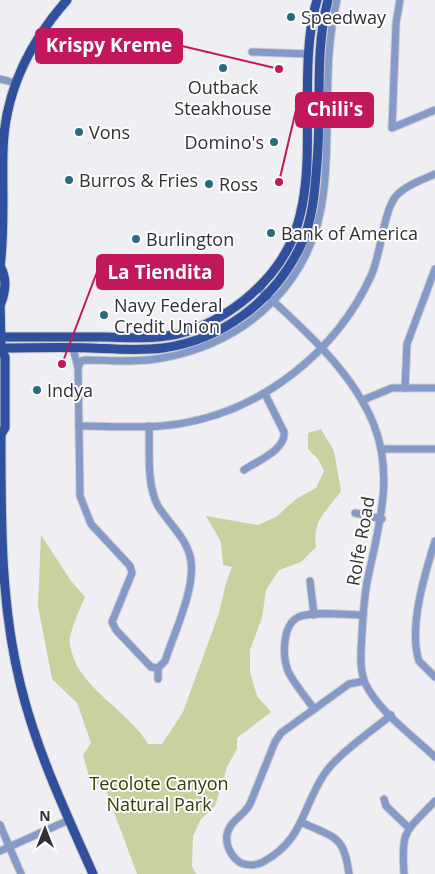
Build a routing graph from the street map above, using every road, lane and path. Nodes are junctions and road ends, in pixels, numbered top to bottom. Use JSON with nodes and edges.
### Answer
{"nodes":[{"id":1,"x":67,"y":0,"type":"edge"},
{"id":2,"x":317,"y":0,"type":"edge"},
{"id":3,"x":328,"y":0,"type":"edge"},
{"id":4,"x":337,"y":0,"type":"edge"},
{"id":5,"x":400,"y":0,"type":"edge"},
{"id":6,"x":252,"y":52,"type":"dead end"},
{"id":7,"x":309,"y":54,"type":"junction"},
{"id":8,"x":320,"y":70,"type":"junction"},
{"id":9,"x":0,"y":79,"type":"edge"},
{"id":10,"x":15,"y":83,"type":"junction"},
{"id":11,"x":435,"y":110,"type":"edge"},
{"id":12,"x":435,"y":174,"type":"edge"},
{"id":13,"x":0,"y":266,"type":"edge"},
{"id":14,"x":435,"y":269,"type":"edge"},
{"id":15,"x":258,"y":288,"type":"junction"},
{"id":16,"x":266,"y":295,"type":"junction"},
{"id":17,"x":0,"y":301,"type":"edge"},
{"id":18,"x":274,"y":302,"type":"junction"},
{"id":19,"x":1,"y":337,"type":"edge"},
{"id":20,"x":0,"y":349,"type":"edge"},
{"id":21,"x":73,"y":349,"type":"junction"},
{"id":22,"x":320,"y":349,"type":"junction"},
{"id":23,"x":78,"y":367,"type":"junction"},
{"id":24,"x":405,"y":388,"type":"junction"},
{"id":25,"x":435,"y":388,"type":"edge"},
{"id":26,"x":266,"y":394,"type":"junction"},
{"id":27,"x":363,"y":400,"type":"junction"},
{"id":28,"x":79,"y":426,"type":"junction"},
{"id":29,"x":149,"y":426,"type":"junction"},
{"id":30,"x":1,"y":433,"type":"edge"},
{"id":31,"x":381,"y":449,"type":"junction"},
{"id":32,"x":435,"y":449,"type":"edge"},
{"id":33,"x":244,"y":470,"type":"dead end"},
{"id":34,"x":355,"y":513,"type":"dead end"},
{"id":35,"x":382,"y":519,"type":"junction"},
{"id":36,"x":435,"y":540,"type":"edge"},
{"id":37,"x":310,"y":582,"type":"dead end"},
{"id":38,"x":4,"y":609,"type":"edge"},
{"id":39,"x":314,"y":614,"type":"junction"},
{"id":40,"x":363,"y":615,"type":"junction"},
{"id":41,"x":158,"y":668,"type":"junction"},
{"id":42,"x":435,"y":677,"type":"edge"},
{"id":43,"x":158,"y":679,"type":"dead end"},
{"id":44,"x":364,"y":681,"type":"junction"},
{"id":45,"x":314,"y":709,"type":"junction"},
{"id":46,"x":391,"y":715,"type":"junction"},
{"id":47,"x":435,"y":757,"type":"edge"},
{"id":48,"x":384,"y":799,"type":"dead end"},
{"id":49,"x":435,"y":801,"type":"edge"},
{"id":50,"x":69,"y":820,"type":"junction"},
{"id":51,"x":301,"y":822,"type":"junction"},
{"id":52,"x":0,"y":825,"type":"edge"},
{"id":53,"x":409,"y":828,"type":"junction"},
{"id":54,"x":9,"y":847,"type":"junction"},
{"id":55,"x":0,"y":851,"type":"edge"},
{"id":56,"x":21,"y":874,"type":"edge"},
{"id":57,"x":94,"y":874,"type":"edge"},
{"id":58,"x":349,"y":874,"type":"edge"},
{"id":59,"x":404,"y":874,"type":"edge"}],
"edges":[{"from":1,"to":10,"type":"main road"},
{"from":2,"to":7,"type":"main road"},
{"from":3,"to":8,"type":"main road"},
{"from":4,"to":18,"type":"street"},
{"from":5,"to":11,"type":"street"},
{"from":6,"to":7,"type":"street"},
{"from":7,"to":8,"type":"main road"},
{"from":7,"to":15,"type":"main road"},
{"from":8,"to":16,"type":"main road"},
{"from":9,"to":10,"type":"street"},
{"from":10,"to":13,"type":"main road"},
{"from":12,"to":22,"type":"street"},
{"from":13,"to":17,"type":"main road"},
{"from":14,"to":24,"type":"street"},
{"from":15,"to":16,"type":"street","name":"Rolfe Road"},
{"from":15,"to":19,"type":"main road"},
{"from":16,"to":18,"type":"street","name":"Rolfe Road"},
{"from":16,"to":21,"type":"main road"},
{"from":17,"to":19,"type":"main road"},
{"from":18,"to":22,"type":"street","name":"Rolfe Road"},
{"from":18,"to":23,"type":"street"},
{"from":19,"to":20,"type":"main road"},
{"from":20,"to":21,"type":"main road"},
{"from":20,"to":30,"type":"main road"},
{"from":21,"to":23,"type":"street"},
{"from":22,"to":26,"type":"street"},
{"from":22,"to":27,"type":"street","name":"Rolfe Road"},
{"from":23,"to":28,"type":"street"},
{"from":24,"to":25,"type":"street"},
{"from":24,"to":27,"type":"street"},
{"from":26,"to":29,"type":"street"},
{"from":26,"to":33,"type":"street"},
{"from":27,"to":31,"type":"street","name":"Rolfe Road"},
{"from":28,"to":29,"type":"street"},
{"from":28,"to":41,"type":"street"},
{"from":29,"to":41,"type":"street"},
{"from":30,"to":38,"type":"main road"},
{"from":31,"to":32,"type":"street"},
{"from":31,"to":35,"type":"street","name":"Rolfe Road"},
{"from":34,"to":35,"type":"street"},
{"from":35,"to":40,"type":"street","name":"Rolfe Road"},
{"from":36,"to":42,"type":"street"},
{"from":37,"to":39,"type":"street"},
{"from":38,"to":50,"type":"main road"},
{"from":39,"to":40,"type":"street"},
{"from":39,"to":45,"type":"street"},
{"from":40,"to":44,"type":"street","name":"Rolfe Road"},
{"from":41,"to":43,"type":"street"},
{"from":44,"to":45,"type":"street"},
{"from":44,"to":46,"type":"street","name":"Rolfe Road"},
{"from":45,"to":51,"type":"street"},
{"from":46,"to":47,"type":"street","name":"Rolfe Road"},
{"from":46,"to":51,"type":"street"},
{"from":48,"to":53,"type":"street"},
{"from":49,"to":53,"type":"street"},
{"from":50,"to":54,"type":"street"},
{"from":50,"to":57,"type":"main road"},
{"from":51,"to":58,"type":"street"},
{"from":52,"to":54,"type":"street"},
{"from":53,"to":59,"type":"street"},
{"from":54,"to":55,"type":"street"},
{"from":54,"to":56,"type":"street"}]}
